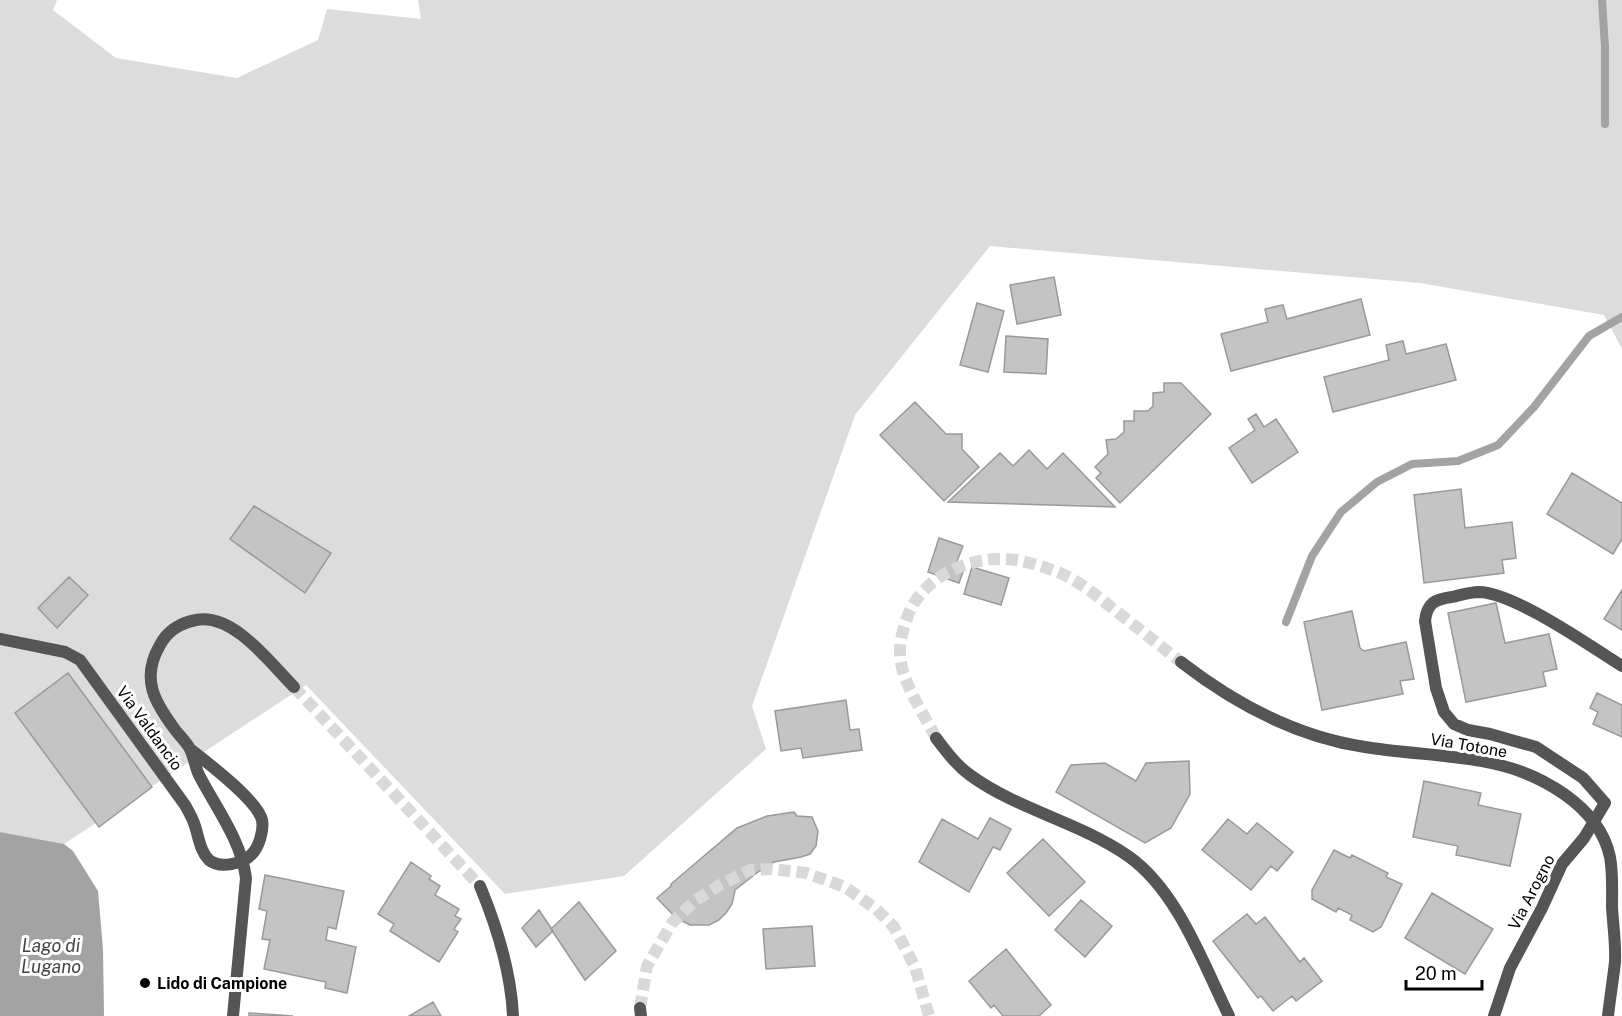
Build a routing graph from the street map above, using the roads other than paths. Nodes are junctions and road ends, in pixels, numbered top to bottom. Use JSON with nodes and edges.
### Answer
{"nodes":[{"id":1,"x":0,"y":639,"type":"edge"},
{"id":2,"x":1181,"y":662,"type":"tunnel mouth"},
{"id":3,"x":1622,"y":666,"type":"edge"},
{"id":4,"x":294,"y":687,"type":"tunnel mouth"},
{"id":5,"x":936,"y":738,"type":"tunnel mouth"},
{"id":6,"x":190,"y":750,"type":"junction"},
{"id":7,"x":1593,"y":822,"type":"junction"},
{"id":8,"x":244,"y":860,"type":"junction"},
{"id":9,"x":480,"y":886,"type":"tunnel mouth"},
{"id":10,"x":234,"y":1016,"type":"edge"},
{"id":11,"x":513,"y":1016,"type":"edge"},
{"id":12,"x":1229,"y":1016,"type":"edge"},
{"id":13,"x":1494,"y":1016,"type":"edge"},
{"id":14,"x":1608,"y":1016,"type":"edge"}],
"edges":[{"from":1,"to":8,"type":"street","name":"Via Valdancio"},
{"from":2,"to":7,"type":"street","name":"Via Totone"},
{"from":3,"to":7,"type":"street","name":"Via Arogno"},
{"from":4,"to":6,"type":"street"},
{"from":5,"to":12,"type":"street"},
{"from":6,"to":8,"type":"street"},
{"from":6,"to":8,"type":"street"},
{"from":7,"to":13,"type":"street","name":"Via Arogno"},
{"from":7,"to":14,"type":"street","name":"Via Totone"},
{"from":8,"to":10,"type":"street"},
{"from":9,"to":11,"type":"street"}]}
